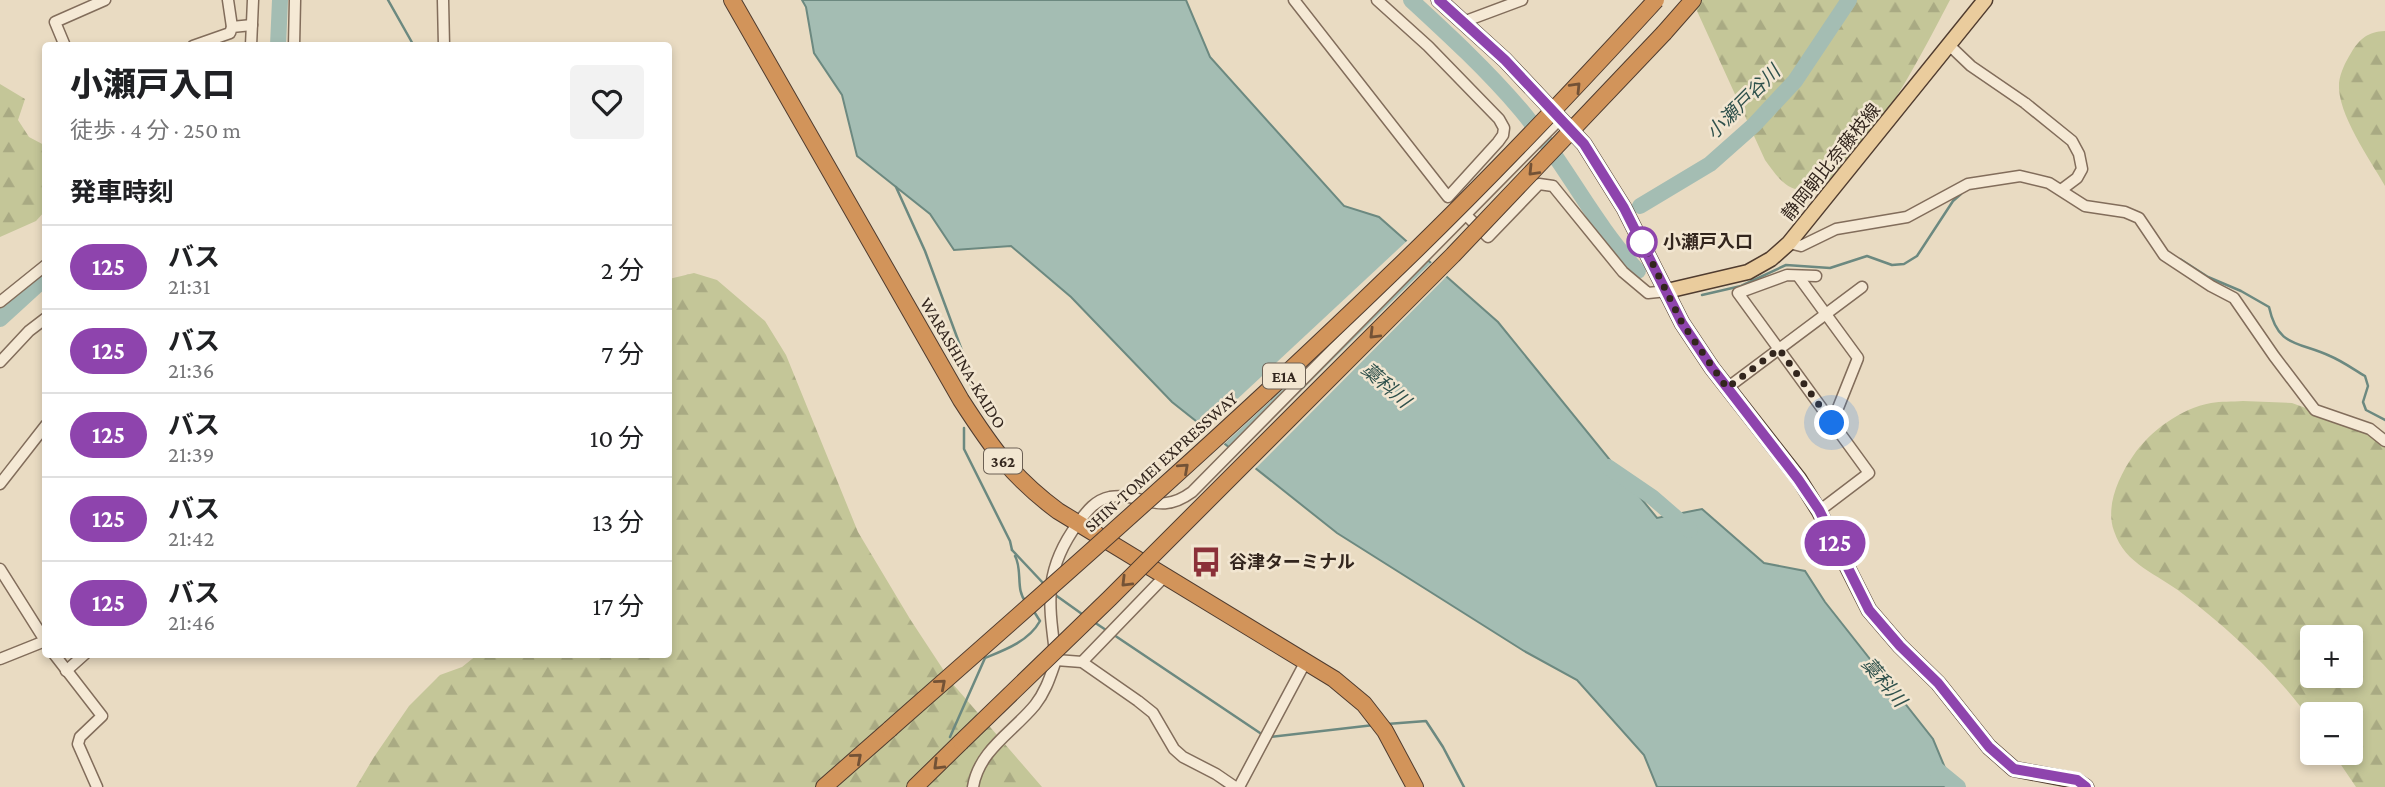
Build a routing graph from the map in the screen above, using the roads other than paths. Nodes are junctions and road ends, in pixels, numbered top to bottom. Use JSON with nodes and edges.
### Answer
{"nodes":[{"id":1,"x":105,"y":0,"type":"edge"},
{"id":2,"x":228,"y":0,"type":"edge"},
{"id":3,"x":253,"y":0,"type":"edge"},
{"id":4,"x":295,"y":0,"type":"edge"},
{"id":5,"x":443,"y":0,"type":"edge"},
{"id":6,"x":732,"y":0,"type":"edge"},
{"id":7,"x":1294,"y":0,"type":"edge"},
{"id":8,"x":1377,"y":0,"type":"edge"},
{"id":9,"x":1439,"y":0,"type":"edge"},
{"id":10,"x":1656,"y":0,"type":"edge"},
{"id":11,"x":1693,"y":0,"type":"edge"},
{"id":12,"x":1985,"y":0,"type":"edge"},
{"id":13,"x":1518,"y":1,"type":"edge"},
{"id":14,"x":1463,"y":22,"type":"junction"},
{"id":15,"x":252,"y":25,"type":"junction"},
{"id":16,"x":233,"y":27,"type":"junction"},
{"id":17,"x":63,"y":42,"type":"edge"},
{"id":18,"x":204,"y":42,"type":"edge"},
{"id":19,"x":251,"y":42,"type":"edge"},
{"id":20,"x":294,"y":42,"type":"edge"},
{"id":21,"x":444,"y":42,"type":"edge"},
{"id":22,"x":1949,"y":45,"type":"junction"},
{"id":23,"x":1560,"y":118,"type":"junction"},
{"id":24,"x":2061,"y":190,"type":"junction"},
{"id":25,"x":1448,"y":197,"type":"junction"},
{"id":26,"x":1466,"y":215,"type":"junction"},
{"id":27,"x":1789,"y":243,"type":"junction"},
{"id":28,"x":42,"y":268,"type":"edge"},
{"id":29,"x":1798,"y":275,"type":"junction"},
{"id":30,"x":1816,"y":275,"type":"dead end"},
{"id":31,"x":1862,"y":287,"type":"dead end"},
{"id":32,"x":1667,"y":291,"type":"junction"},
{"id":33,"x":0,"y":302,"type":"edge"},
{"id":34,"x":1826,"y":314,"type":"junction"},
{"id":35,"x":42,"y":321,"type":"edge"},
{"id":36,"x":1779,"y":349,"type":"junction"},
{"id":37,"x":0,"y":362,"type":"edge"},
{"id":38,"x":1727,"y":388,"type":"junction"},
{"id":39,"x":1832,"y":423,"type":"junction"},
{"id":40,"x":42,"y":430,"type":"edge"},
{"id":41,"x":2385,"y":441,"type":"edge"},
{"id":42,"x":0,"y":484,"type":"edge"},
{"id":43,"x":1819,"y":510,"type":"junction"},
{"id":44,"x":1078,"y":523,"type":"junction"},
{"id":45,"x":0,"y":569,"type":"edge"},
{"id":46,"x":1166,"y":575,"type":"junction"},
{"id":47,"x":42,"y":637,"type":"edge"},
{"id":48,"x":42,"y":643,"type":"edge"},
{"id":49,"x":57,"y":658,"type":"edge"},
{"id":50,"x":81,"y":658,"type":"edge"},
{"id":51,"x":0,"y":659,"type":"edge"},
{"id":52,"x":1056,"y":660,"type":"junction"},
{"id":53,"x":1306,"y":661,"type":"junction"},
{"id":54,"x":1082,"y":662,"type":"junction"},
{"id":55,"x":66,"y":671,"type":"junction"},
{"id":56,"x":97,"y":787,"type":"edge"},
{"id":57,"x":824,"y":787,"type":"edge"},
{"id":58,"x":915,"y":787,"type":"edge"},
{"id":59,"x":973,"y":787,"type":"edge"},
{"id":60,"x":1237,"y":787,"type":"edge"},
{"id":61,"x":1415,"y":787,"type":"edge"},
{"id":62,"x":2086,"y":787,"type":"edge"}],
"edges":[{"from":1,"to":17,"type":"street"},
{"from":2,"to":16,"type":"street"},
{"from":3,"to":15,"type":"street"},
{"from":4,"to":20,"type":"street"},
{"from":5,"to":21,"type":"street"},
{"from":6,"to":44,"type":"highway","name":"WARASHINA-KAIDO","number":"362"},
{"from":7,"to":25,"type":"street"},
{"from":8,"to":25,"type":"street"},
{"from":9,"to":14,"type":"main road"},
{"from":57,"to":10,"type":"highway","name":"SHIN-TOMEI EXPRESSWAY","number":"E1A","one_way":true,"bridge":true},
{"from":11,"to":58,"type":"highway","number":"E1A","one_way":true,"bridge":true},
{"from":12,"to":22,"type":"main road","name":"静岡朝比奈藤枝線"},
{"from":13,"to":14,"type":"street"},
{"from":14,"to":23,"type":"main road"},
{"from":15,"to":16,"type":"street"},
{"from":15,"to":19,"type":"street"},
{"from":16,"to":18,"type":"street"},
{"from":22,"to":24,"type":"street"},
{"from":22,"to":27,"type":"main road","name":"静岡朝比奈藤枝線"},
{"from":23,"to":26,"type":"street"},
{"from":23,"to":32,"type":"main road"},
{"from":24,"to":27,"type":"street"},
{"from":24,"to":41,"type":"street"},
{"from":25,"to":26,"type":"street"},
{"from":26,"to":32,"type":"street"},
{"from":26,"to":44,"type":"street"},
{"from":27,"to":32,"type":"main road","name":"静岡朝比奈藤枝線"},
{"from":28,"to":33,"type":"street"},
{"from":29,"to":30,"type":"street"},
{"from":29,"to":34,"type":"street"},
{"from":29,"to":36,"type":"street"},
{"from":31,"to":34,"type":"street"},
{"from":32,"to":38,"type":"main road"},
{"from":34,"to":36,"type":"street"},
{"from":34,"to":39,"type":"street"},
{"from":35,"to":37,"type":"street"},
{"from":36,"to":38,"type":"street"},
{"from":36,"to":39,"type":"street"},
{"from":38,"to":43,"type":"main road"},
{"from":39,"to":43,"type":"street"},
{"from":40,"to":42,"type":"street"},
{"from":43,"to":62,"type":"main road"},
{"from":44,"to":46,"type":"highway","name":"WARASHINA-KAIDO","number":"362"},
{"from":44,"to":52,"type":"street"},
{"from":45,"to":47,"type":"street"},
{"from":46,"to":53,"type":"highway","name":"WARASHINA-KAIDO","number":"362"},
{"from":46,"to":54,"type":"street"},
{"from":48,"to":51,"type":"street"},
{"from":49,"to":55,"type":"street"},
{"from":50,"to":55,"type":"street"},
{"from":52,"to":54,"type":"street"},
{"from":52,"to":59,"type":"street"},
{"from":53,"to":60,"type":"street"},
{"from":53,"to":61,"type":"highway","name":"WARASHINA-KAIDO","number":"362"},
{"from":54,"to":60,"type":"street"},
{"from":55,"to":56,"type":"street"}]}
